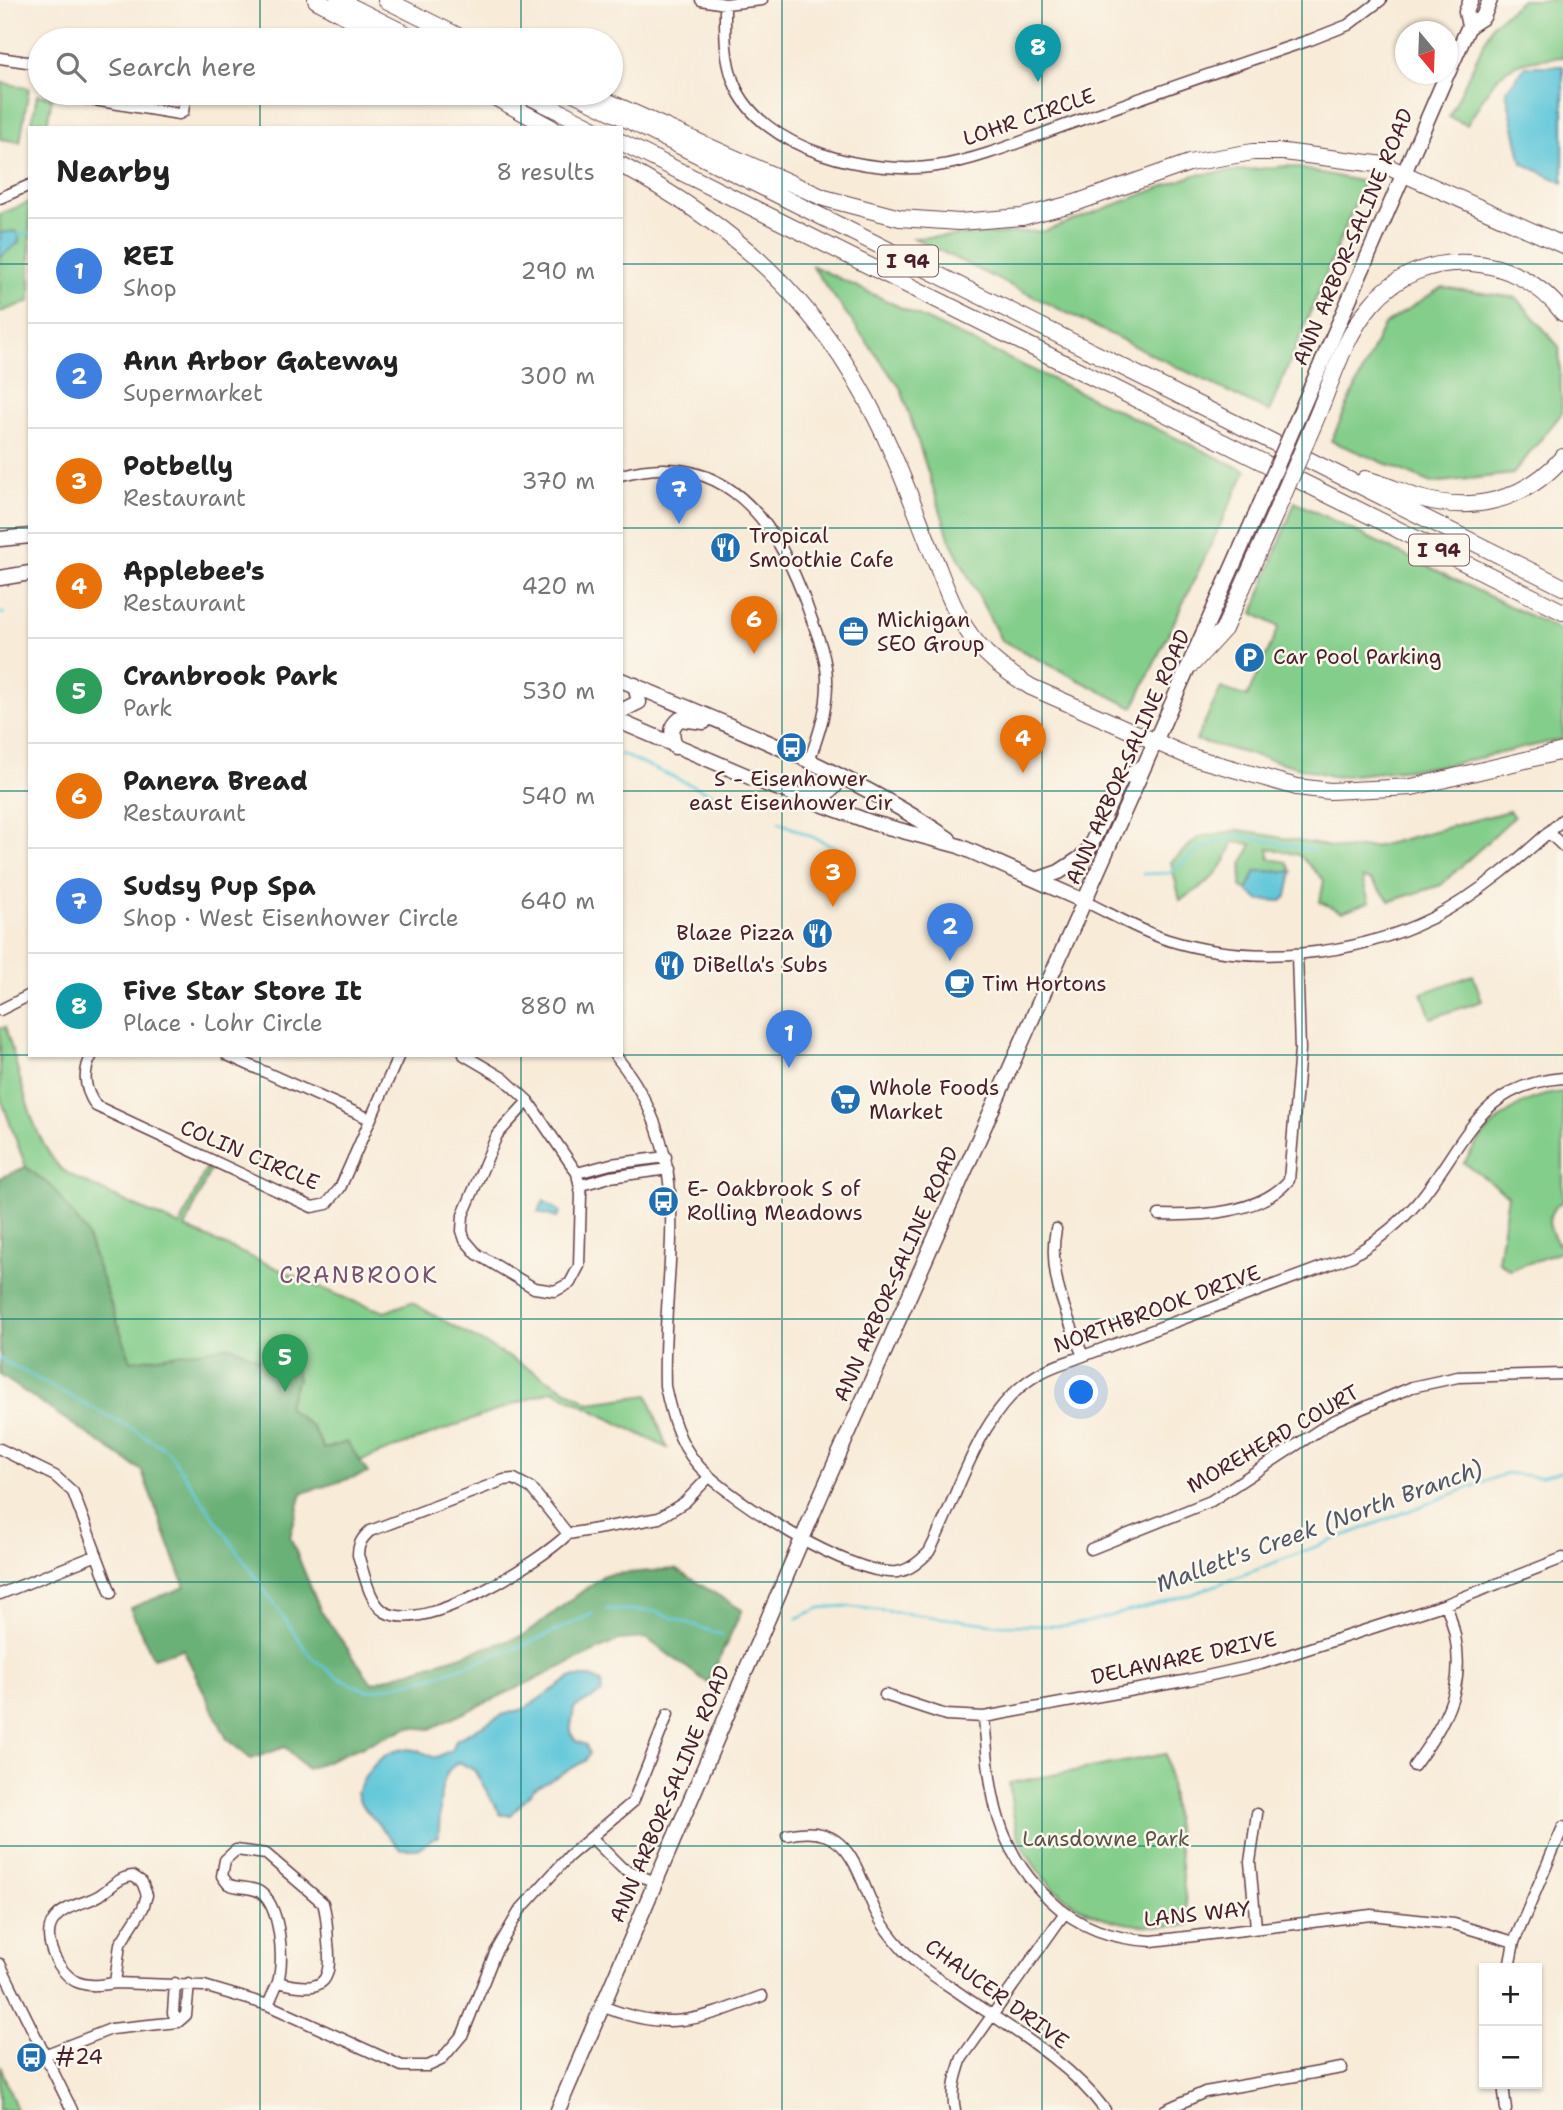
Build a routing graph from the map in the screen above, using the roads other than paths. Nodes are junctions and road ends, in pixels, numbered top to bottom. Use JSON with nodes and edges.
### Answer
{"nodes":[{"id":1,"x":316,"y":0,"type":"edge"},
{"id":2,"x":338,"y":0,"type":"edge"},
{"id":3,"x":386,"y":0,"type":"edge"},
{"id":4,"x":701,"y":0,"type":"edge"},
{"id":5,"x":762,"y":0,"type":"edge"},
{"id":6,"x":1381,"y":0,"type":"edge"},
{"id":7,"x":1471,"y":0,"type":"edge"},
{"id":8,"x":1490,"y":0,"type":"edge"},
{"id":9,"x":725,"y":4,"type":"junction"},
{"id":10,"x":1469,"y":26,"type":"junction"},
{"id":11,"x":368,"y":28,"type":"edge"},
{"id":12,"x":394,"y":28,"type":"edge"},
{"id":13,"x":442,"y":28,"type":"edge"},
{"id":14,"x":1458,"y":50,"type":"edge"},
{"id":15,"x":0,"y":58,"type":"edge"},
{"id":16,"x":28,"y":62,"type":"edge"},
{"id":17,"x":1442,"y":84,"type":"edge"},
{"id":18,"x":124,"y":105,"type":"edge"},
{"id":19,"x":184,"y":105,"type":"edge"},
{"id":20,"x":509,"y":105,"type":"edge"},
{"id":21,"x":547,"y":105,"type":"edge"},
{"id":22,"x":598,"y":105,"type":"edge"},
{"id":23,"x":622,"y":105,"type":"edge"},
{"id":24,"x":548,"y":126,"type":"edge"},
{"id":25,"x":589,"y":126,"type":"edge"},
{"id":26,"x":623,"y":143,"type":"edge"},
{"id":27,"x":623,"y":166,"type":"edge"},
{"id":28,"x":1403,"y":172,"type":"junction"},
{"id":29,"x":28,"y":186,"type":"edge"},
{"id":30,"x":0,"y":198,"type":"edge"},
{"id":31,"x":1563,"y":245,"type":"edge"},
{"id":32,"x":1563,"y":313,"type":"edge"},
{"id":33,"x":1307,"y":418,"type":"junction"},
{"id":34,"x":1563,"y":457,"type":"edge"},
{"id":35,"x":1326,"y":468,"type":"junction"},
{"id":36,"x":623,"y":475,"type":"edge"},
{"id":37,"x":0,"y":533,"type":"edge"},
{"id":38,"x":28,"y":537,"type":"edge"},
{"id":39,"x":0,"y":539,"type":"edge"},
{"id":40,"x":28,"y":573,"type":"edge"},
{"id":41,"x":0,"y":578,"type":"edge"},
{"id":42,"x":1563,"y":587,"type":"edge"},
{"id":43,"x":1563,"y":612,"type":"edge"},
{"id":44,"x":1192,"y":664,"type":"junction"},
{"id":45,"x":628,"y":682,"type":"edge"},
{"id":46,"x":623,"y":710,"type":"edge"},
{"id":47,"x":623,"y":723,"type":"edge"},
{"id":48,"x":1155,"y":744,"type":"junction"},
{"id":49,"x":675,"y":747,"type":"junction"},
{"id":50,"x":783,"y":750,"type":"junction"},
{"id":51,"x":1563,"y":751,"type":"edge"},
{"id":52,"x":707,"y":758,"type":"junction"},
{"id":53,"x":809,"y":761,"type":"junction"},
{"id":54,"x":1145,"y":765,"type":"junction"},
{"id":55,"x":839,"y":777,"type":"junction"},
{"id":56,"x":1563,"y":819,"type":"edge"},
{"id":57,"x":1548,"y":832,"type":"junction"},
{"id":58,"x":959,"y":846,"type":"junction"},
{"id":59,"x":1563,"y":846,"type":"edge"},
{"id":60,"x":1036,"y":880,"type":"junction"},
{"id":61,"x":1086,"y":902,"type":"junction"},
{"id":62,"x":1297,"y":954,"type":"junction"},
{"id":63,"x":28,"y":996,"type":"edge"},
{"id":64,"x":0,"y":1010,"type":"edge"},
{"id":65,"x":91,"y":1057,"type":"edge"},
{"id":66,"x":231,"y":1057,"type":"edge"},
{"id":67,"x":398,"y":1057,"type":"edge"},
{"id":68,"x":467,"y":1057,"type":"edge"},
{"id":69,"x":616,"y":1057,"type":"edge"},
{"id":70,"x":1563,"y":1078,"type":"edge"},
{"id":71,"x":528,"y":1101,"type":"junction"},
{"id":72,"x":370,"y":1119,"type":"junction"},
{"id":73,"x":666,"y":1157,"type":"junction"},
{"id":74,"x":668,"y":1169,"type":"junction"},
{"id":75,"x":577,"y":1173,"type":"junction"},
{"id":76,"x":581,"y":1185,"type":"junction"},
{"id":77,"x":1159,"y":1215,"type":"dead end"},
{"id":78,"x":1056,"y":1229,"type":"dead end"},
{"id":79,"x":1083,"y":1356,"type":"junction"},
{"id":80,"x":1563,"y":1374,"type":"edge"},
{"id":81,"x":0,"y":1449,"type":"edge"},
{"id":82,"x":709,"y":1477,"type":"junction"},
{"id":83,"x":568,"y":1534,"type":"junction"},
{"id":84,"x":802,"y":1537,"type":"junction"},
{"id":85,"x":1091,"y":1549,"type":"dead end"},
{"id":86,"x":97,"y":1555,"type":"junction"},
{"id":87,"x":1563,"y":1558,"type":"edge"},
{"id":88,"x":111,"y":1593,"type":"dead end"},
{"id":89,"x":0,"y":1594,"type":"edge"},
{"id":90,"x":1446,"y":1604,"type":"junction"},
{"id":91,"x":885,"y":1695,"type":"dead end"},
{"id":92,"x":668,"y":1714,"type":"dead end"},
{"id":93,"x":985,"y":1717,"type":"junction"},
{"id":94,"x":1414,"y":1766,"type":"dead end"},
{"id":95,"x":1256,"y":1814,"type":"dead end"},
{"id":96,"x":1563,"y":1826,"type":"edge"},
{"id":97,"x":787,"y":1835,"type":"dead end"},
{"id":98,"x":592,"y":1838,"type":"junction"},
{"id":99,"x":655,"y":1882,"type":"junction"},
{"id":100,"x":1064,"y":1914,"type":"junction"},
{"id":101,"x":1256,"y":1927,"type":"junction"},
{"id":102,"x":1514,"y":1942,"type":"junction"},
{"id":103,"x":1510,"y":1963,"type":"edge"},
{"id":104,"x":0,"y":1964,"type":"edge"},
{"id":105,"x":278,"y":1982,"type":"junction"},
{"id":106,"x":115,"y":1983,"type":"junction"},
{"id":107,"x":175,"y":1983,"type":"junction"},
{"id":108,"x":189,"y":1984,"type":"junction"},
{"id":109,"x":762,"y":1996,"type":"dead end"},
{"id":110,"x":268,"y":2006,"type":"junction"},
{"id":111,"x":602,"y":2006,"type":"junction"},
{"id":112,"x":992,"y":2016,"type":"junction"},
{"id":113,"x":178,"y":2022,"type":"junction"},
{"id":114,"x":44,"y":2055,"type":"junction"},
{"id":115,"x":1342,"y":2068,"type":"dead end"},
{"id":116,"x":1504,"y":2089,"type":"edge"},
{"id":117,"x":72,"y":2110,"type":"edge"},
{"id":118,"x":558,"y":2110,"type":"edge"},
{"id":119,"x":955,"y":2110,"type":"edge"},
{"id":120,"x":1105,"y":2110,"type":"edge"},
{"id":121,"x":1165,"y":2110,"type":"edge"},
{"id":122,"x":1506,"y":2110,"type":"edge"}],
"edges":[{"from":1,"to":11,"type":"highway"},
{"from":2,"to":12,"type":"highway"},
{"from":3,"to":13,"type":"highway"},
{"from":4,"to":9,"type":"street"},
{"from":5,"to":9,"type":"street"},
{"from":6,"to":9,"type":"street","name":"LOHR CIRCLE"},
{"from":7,"to":10,"type":"main road","name":"ANN ARBOR-SALINE ROAD"},
{"from":8,"to":10,"type":"main road","name":"ANN ARBOR-SALINE ROAD"},
{"from":10,"to":14,"type":"main road","name":"ANN ARBOR-SALINE ROAD"},
{"from":15,"to":16,"type":"street"},
{"from":17,"to":28,"type":"main road","name":"ANN ARBOR-SALINE ROAD"},
{"from":18,"to":19,"type":"street"},
{"from":20,"to":24,"type":"highway"},
{"from":21,"to":25,"type":"highway"},
{"from":22,"to":35,"type":"highway","number":"I 94"},
{"from":23,"to":28,"type":"highway"},
{"from":26,"to":43,"type":"highway","number":"I 94"},
{"from":27,"to":48,"type":"highway"},
{"from":28,"to":31,"type":"highway"},
{"from":28,"to":33,"type":"main road","name":"ANN ARBOR-SALINE ROAD"},
{"from":29,"to":30,"type":"street"},
{"from":32,"to":33,"type":"highway"},
{"from":33,"to":44,"type":"main road","name":"ANN ARBOR-SALINE ROAD","bridge":true},
{"from":33,"to":44,"type":"highway","bridge":true},
{"from":34,"to":35,"type":"highway"},
{"from":35,"to":42,"type":"highway","number":"I 94"},
{"from":36,"to":53,"type":"street"},
{"from":37,"to":39,"type":"street"},
{"from":38,"to":39,"type":"main road"},
{"from":40,"to":41,"type":"main road"},
{"from":44,"to":48,"type":"main road","name":"ANN ARBOR-SALINE ROAD"},
{"from":45,"to":46,"type":"main road"},
{"from":45,"to":50,"type":"main road"},
{"from":47,"to":49,"type":"main road"},
{"from":48,"to":51,"type":"highway"},
{"from":48,"to":54,"type":"main road","name":"ANN ARBOR-SALINE ROAD"},
{"from":49,"to":50,"type":"main road"},
{"from":49,"to":52,"type":"main road"},
{"from":50,"to":53,"type":"main road"},
{"from":52,"to":55,"type":"main road"},
{"from":52,"to":58,"type":"main road"},
{"from":53,"to":55,"type":"main road"},
{"from":54,"to":60,"type":"main road"},
{"from":54,"to":61,"type":"main road","name":"ANN ARBOR-SALINE ROAD"},
{"from":55,"to":58,"type":"main road"},
{"from":56,"to":57,"type":"street"},
{"from":57,"to":59,"type":"street"},
{"from":57,"to":62,"type":"street"},
{"from":58,"to":60,"type":"main road"},
{"from":60,"to":61,"type":"main road"},
{"from":61,"to":62,"type":"street"},
{"from":61,"to":84,"type":"main road","name":"ANN ARBOR-SALINE ROAD"},
{"from":62,"to":77,"type":"street"},
{"from":63,"to":64,"type":"street"},
{"from":65,"to":72,"type":"street","name":"COLIN CIRCLE"},
{"from":66,"to":72,"type":"street"},
{"from":67,"to":72,"type":"street","name":"COLIN CIRCLE"},
{"from":68,"to":71,"type":"street"},
{"from":69,"to":73,"type":"street","name":"NORTHBROOK DRIVE"},
{"from":70,"to":79,"type":"street","name":"NORTHBROOK DRIVE"},
{"from":71,"to":75,"type":"street"},
{"from":71,"to":76,"type":"street"},
{"from":73,"to":74,"type":"street","name":"NORTHBROOK DRIVE"},
{"from":73,"to":75,"type":"street"},
{"from":74,"to":76,"type":"street"},
{"from":74,"to":82,"type":"street","name":"NORTHBROOK DRIVE"},
{"from":75,"to":76,"type":"street"},
{"from":78,"to":79,"type":"street"},
{"from":79,"to":84,"type":"street","name":"NORTHBROOK DRIVE"},
{"from":80,"to":85,"type":"street","name":"MOREHEAD COURT"},
{"from":81,"to":86,"type":"street"},
{"from":82,"to":83,"type":"street"},
{"from":82,"to":84,"type":"street","name":"NORTHBROOK DRIVE"},
{"from":83,"to":83,"type":"street"},
{"from":84,"to":99,"type":"main road","name":"ANN ARBOR-SALINE ROAD"},
{"from":86,"to":88,"type":"street"},
{"from":86,"to":89,"type":"street"},
{"from":87,"to":90,"type":"street","name":"DELAWARE DRIVE"},
{"from":90,"to":93,"type":"street","name":"DELAWARE DRIVE"},
{"from":90,"to":94,"type":"street"},
{"from":91,"to":93,"type":"street","name":"DELAWARE DRIVE"},
{"from":92,"to":98,"type":"street"},
{"from":93,"to":100,"type":"street","name":"LANS WAY"},
{"from":95,"to":101,"type":"street"},
{"from":96,"to":102,"type":"street"},
{"from":97,"to":112,"type":"street","name":"CHAUCER DRIVE"},
{"from":98,"to":99,"type":"street"},
{"from":98,"to":110,"type":"street"},
{"from":99,"to":111,"type":"main road","name":"ANN ARBOR-SALINE ROAD"},
{"from":100,"to":101,"type":"street","name":"LANS WAY"},
{"from":100,"to":112,"type":"street"},
{"from":101,"to":102,"type":"street","name":"LANS WAY"},
{"from":102,"to":103,"type":"street"},
{"from":104,"to":114,"type":"street"},
{"from":105,"to":105,"type":"street"},
{"from":105,"to":110,"type":"street"},
{"from":106,"to":106,"type":"street"},
{"from":106,"to":107,"type":"street"},
{"from":107,"to":108,"type":"street"},
{"from":107,"to":113,"type":"street"},
{"from":108,"to":110,"type":"street"},
{"from":108,"to":113,"type":"street"},
{"from":109,"to":111,"type":"street"},
{"from":111,"to":118,"type":"main road","name":"ANN ARBOR-SALINE ROAD"},
{"from":112,"to":119,"type":"street"},
{"from":112,"to":120,"type":"street","name":"CHAUCER DRIVE"},
{"from":113,"to":114,"type":"street"},
{"from":114,"to":117,"type":"street"},
{"from":115,"to":121,"type":"street"},
{"from":116,"to":122,"type":"street"}]}
